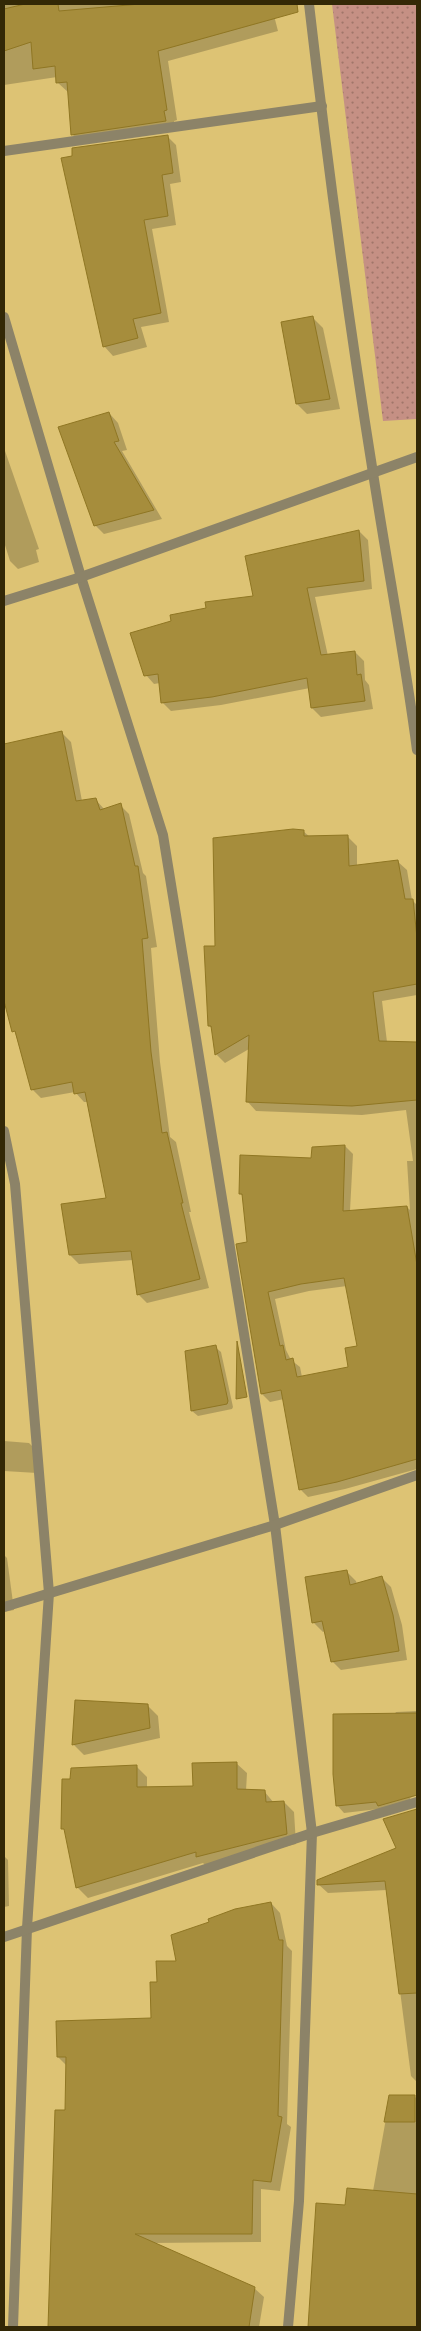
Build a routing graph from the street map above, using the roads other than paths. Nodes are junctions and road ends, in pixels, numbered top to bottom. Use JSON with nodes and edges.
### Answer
{"nodes":[{"id":1,"x":309,"y":4,"type":"edge"},
{"id":2,"x":322,"y":106,"type":"junction"},
{"id":3,"x":4,"y":151,"type":"edge"},
{"id":4,"x":4,"y":317,"type":"edge"},
{"id":5,"x":417,"y":457,"type":"edge"},
{"id":6,"x":373,"y":473,"type":"junction"},
{"id":7,"x":81,"y":577,"type":"junction"},
{"id":8,"x":4,"y":601,"type":"edge"},
{"id":9,"x":406,"y":662,"type":"junction"},
{"id":10,"x":417,"y":663,"type":"edge"},
{"id":11,"x":417,"y":750,"type":"edge"},
{"id":12,"x":4,"y":1131,"type":"edge"},
{"id":13,"x":417,"y":1475,"type":"edge"},
{"id":14,"x":275,"y":1525,"type":"junction"},
{"id":15,"x":49,"y":1593,"type":"junction"},
{"id":16,"x":4,"y":1607,"type":"edge"},
{"id":17,"x":417,"y":1802,"type":"edge"},
{"id":18,"x":312,"y":1833,"type":"junction"},
{"id":19,"x":28,"y":1928,"type":"junction"},
{"id":20,"x":4,"y":1937,"type":"edge"},
{"id":21,"x":13,"y":2327,"type":"edge"},
{"id":22,"x":288,"y":2327,"type":"edge"}],
"edges":[{"from":1,"to":2,"type":"street"},
{"from":2,"to":3,"type":"street"},
{"from":2,"to":6,"type":"street"},
{"from":4,"to":7,"type":"street"},
{"from":5,"to":6,"type":"street"},
{"from":6,"to":7,"type":"street"},
{"from":6,"to":9,"type":"street"},
{"from":7,"to":8,"type":"street"},
{"from":7,"to":14,"type":"street"},
{"from":9,"to":10,"type":"street"},
{"from":9,"to":11,"type":"street"},
{"from":12,"to":15,"type":"street"},
{"from":13,"to":14,"type":"street"},
{"from":14,"to":15,"type":"street"},
{"from":14,"to":18,"type":"street"},
{"from":15,"to":16,"type":"street"},
{"from":15,"to":19,"type":"street"},
{"from":17,"to":18,"type":"street"},
{"from":18,"to":19,"type":"street"},
{"from":18,"to":22,"type":"street"},
{"from":19,"to":20,"type":"street"},
{"from":19,"to":21,"type":"street"}]}
